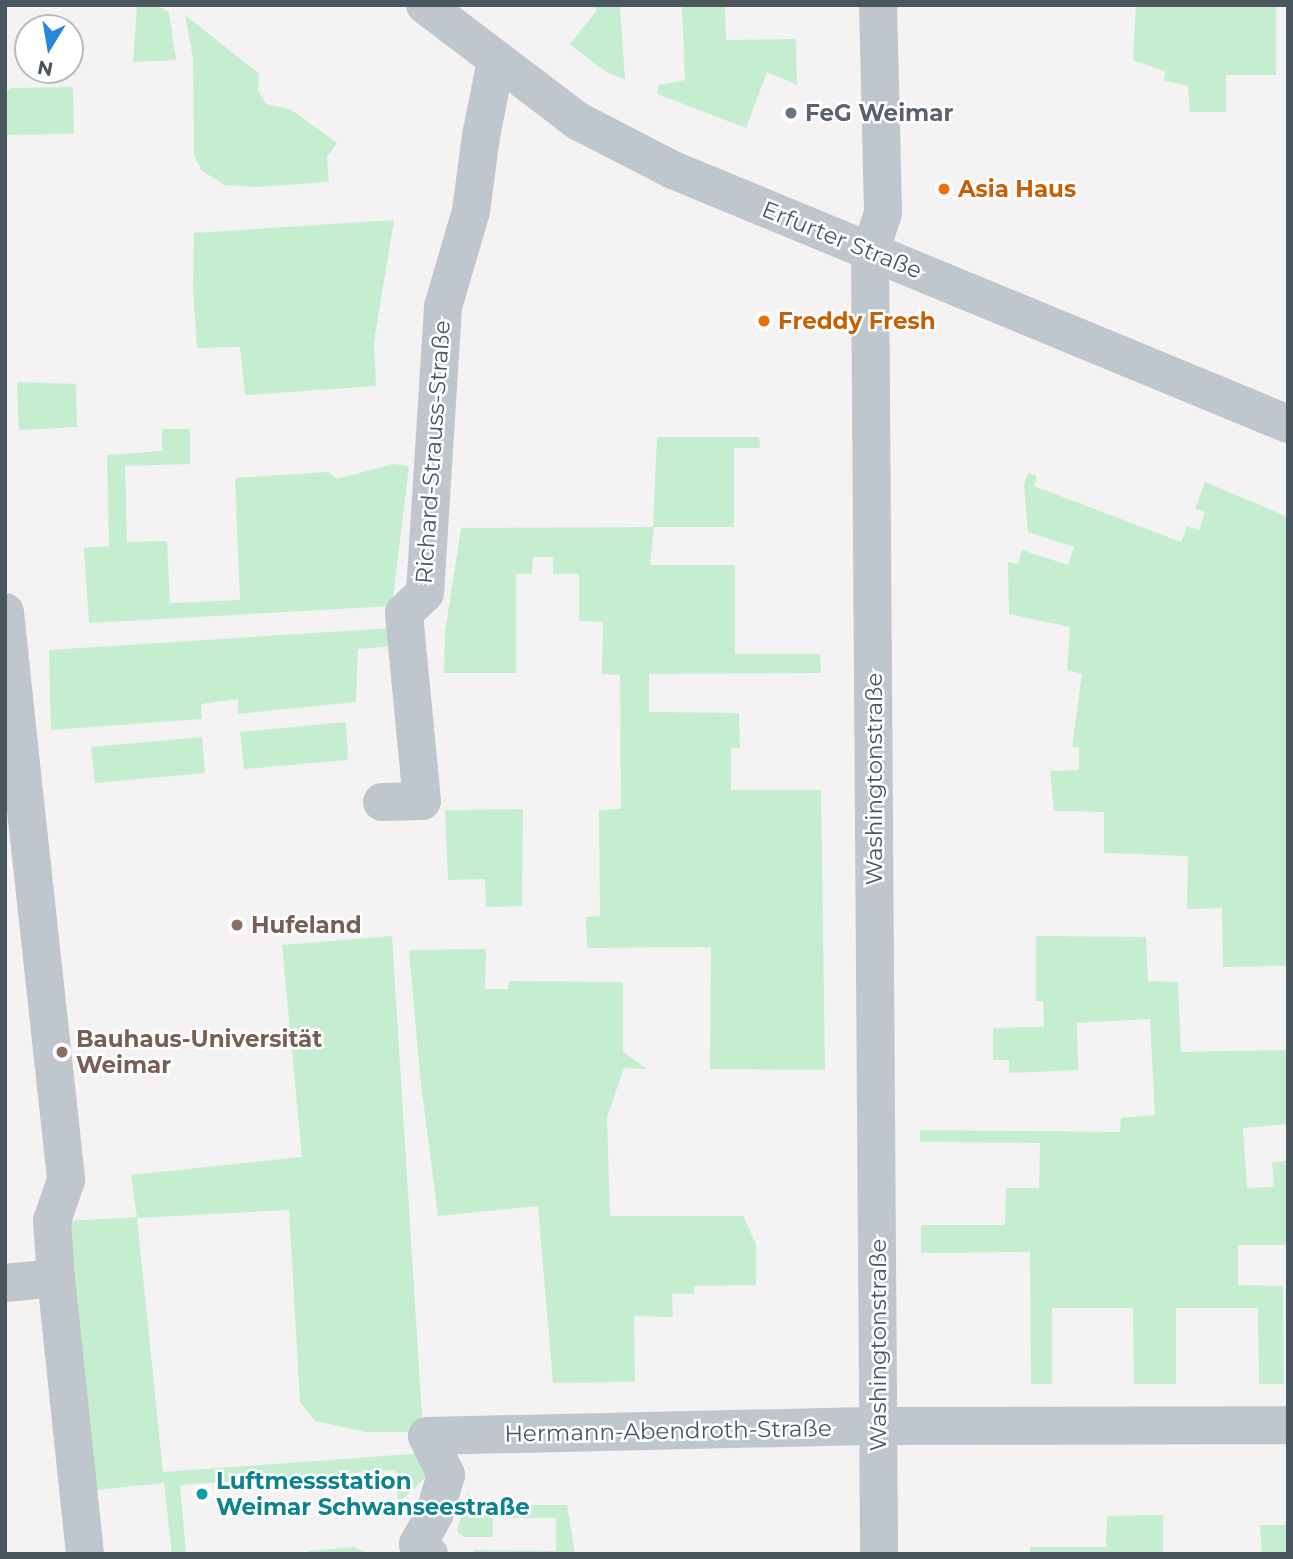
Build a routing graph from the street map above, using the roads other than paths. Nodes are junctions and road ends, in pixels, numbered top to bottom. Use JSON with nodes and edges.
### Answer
{"nodes":[{"id":1,"x":425,"y":5,"type":"edge"},
{"id":2,"x":878,"y":5,"type":"edge"},
{"id":3,"x":496,"y":61,"type":"junction"},
{"id":4,"x":870,"y":252,"type":"junction"},
{"id":5,"x":1288,"y":425,"type":"edge"},
{"id":6,"x":5,"y":612,"type":"edge"},
{"id":7,"x":13,"y":756,"type":"edge"},
{"id":8,"x":382,"y":802,"type":"dead end"},
{"id":9,"x":56,"y":1278,"type":"junction"},
{"id":10,"x":5,"y":1283,"type":"edge"},
{"id":11,"x":1288,"y":1425,"type":"edge"},
{"id":12,"x":878,"y":1426,"type":"junction"},
{"id":13,"x":85,"y":1554,"type":"edge"},
{"id":14,"x":429,"y":1554,"type":"edge"},
{"id":15,"x":879,"y":1554,"type":"edge"}],
"edges":[{"from":1,"to":3,"type":"street","name":"Erfurter Straße"},
{"from":2,"to":4,"type":"street","name":"Washingtonstraße"},
{"from":3,"to":4,"type":"street","name":"Erfurter Straße"},
{"from":3,"to":8,"type":"street","name":"Richard-Strauss-Straße"},
{"from":4,"to":5,"type":"street","name":"Erfurter Straße"},
{"from":4,"to":12,"type":"street","name":"Washingtonstraße"},
{"from":6,"to":7,"type":"street"},
{"from":7,"to":9,"type":"street"},
{"from":9,"to":10,"type":"street"},
{"from":9,"to":13,"type":"street"},
{"from":11,"to":12,"type":"street","name":"Hermann-Abendroth-Straße"},
{"from":12,"to":14,"type":"street","name":"Hermann-Abendroth-Straße"},
{"from":12,"to":15,"type":"street","name":"Washingtonstraße"}]}
